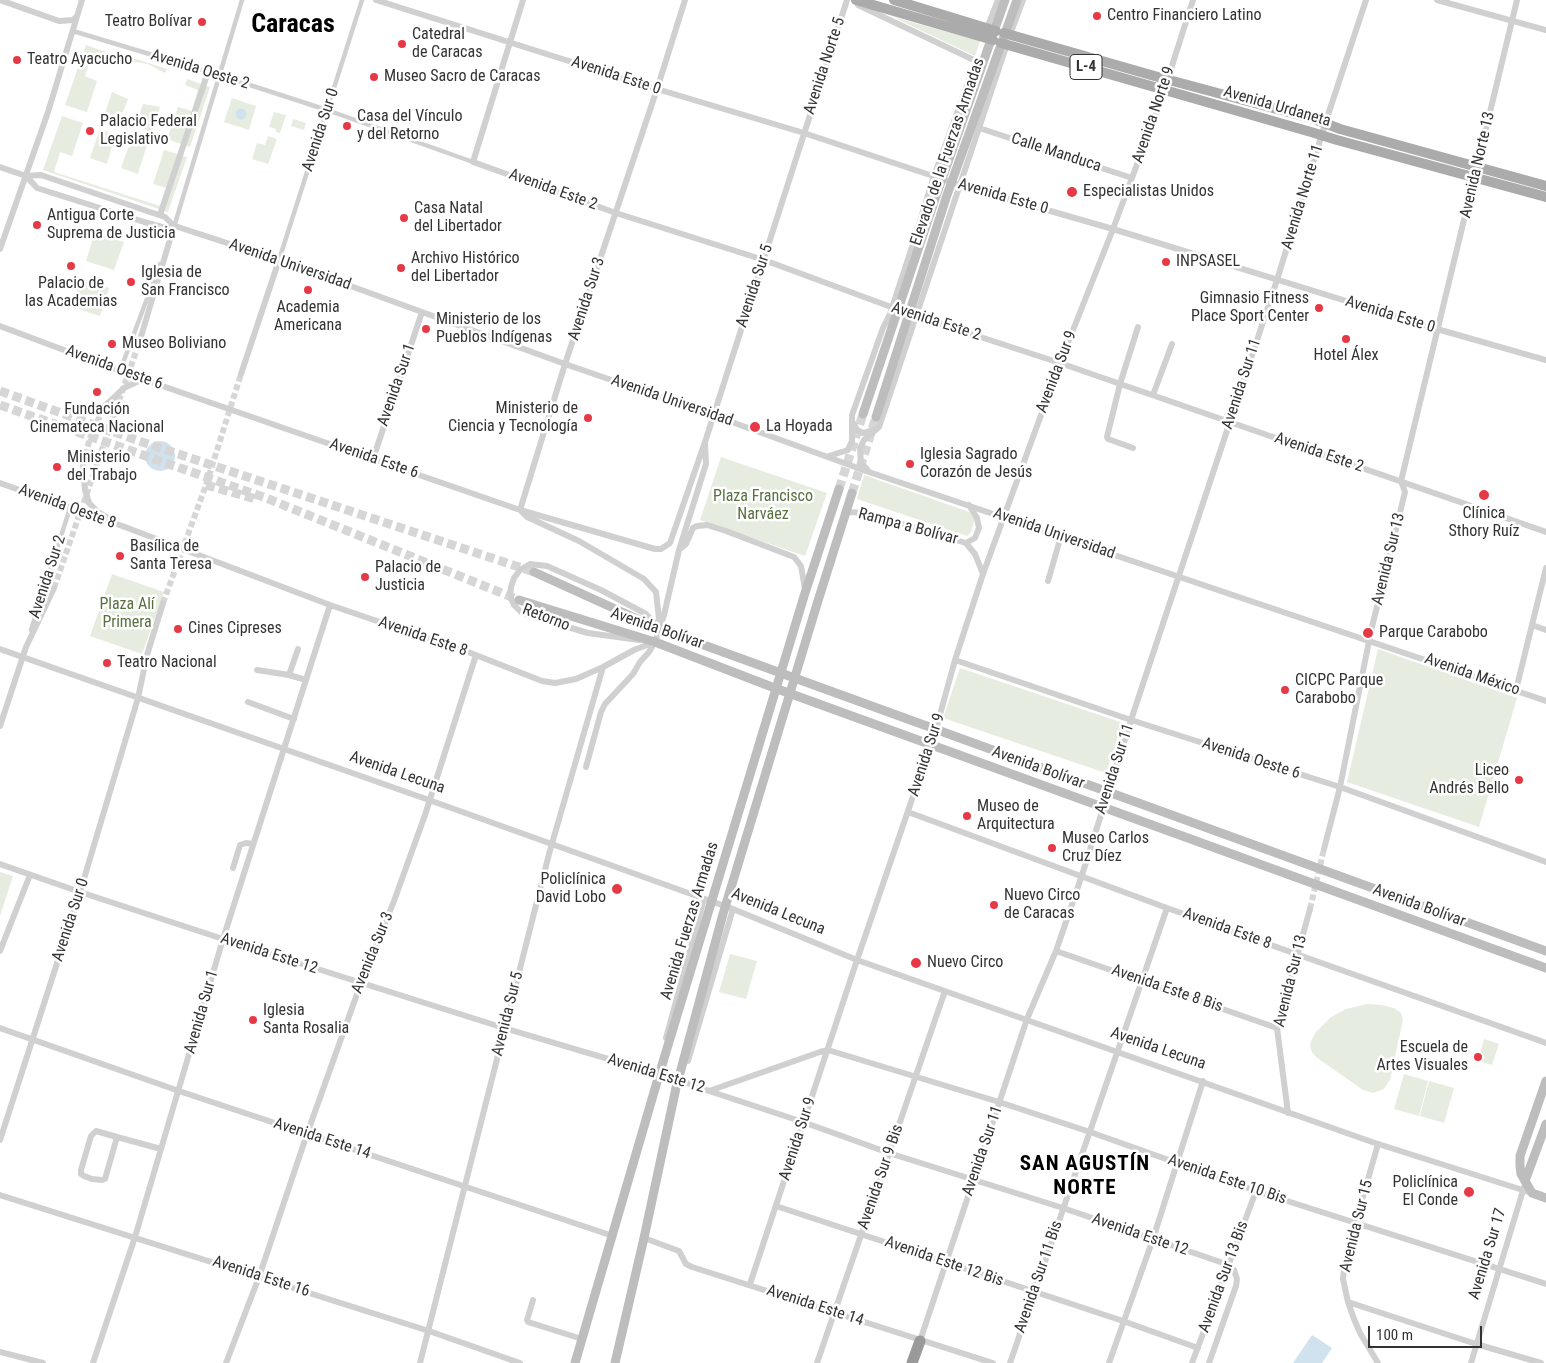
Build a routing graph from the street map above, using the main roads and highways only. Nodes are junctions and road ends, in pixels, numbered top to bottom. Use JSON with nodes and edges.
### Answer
{"nodes":[{"id":1,"x":856,"y":0,"type":"edge"},
{"id":2,"x":894,"y":0,"type":"edge"},
{"id":3,"x":1005,"y":0,"type":"edge"},
{"id":4,"x":1017,"y":0,"type":"edge"},
{"id":5,"x":1000,"y":36,"type":"junction"},
{"id":6,"x":1546,"y":186,"type":"edge"},
{"id":7,"x":1546,"y":197,"type":"edge"},
{"id":8,"x":864,"y":414,"type":"tunnel mouth"},
{"id":9,"x":876,"y":417,"type":"tunnel mouth"},
{"id":10,"x":839,"y":489,"type":"tunnel mouth"},
{"id":11,"x":852,"y":493,"type":"tunnel mouth"},
{"id":12,"x":534,"y":572,"type":"tunnel mouth"},
{"id":13,"x":519,"y":600,"type":"tunnel mouth"},
{"id":14,"x":1546,"y":951,"type":"edge"},
{"id":15,"x":1546,"y":968,"type":"edge"},
{"id":16,"x":1546,"y":1081,"type":"edge"},
{"id":17,"x":1546,"y":1124,"type":"edge"},
{"id":18,"x":1520,"y":1156,"type":"junction"},
{"id":19,"x":1530,"y":1168,"type":"junction"},
{"id":20,"x":1527,"y":1188,"type":"junction"},
{"id":21,"x":1546,"y":1198,"type":"edge"},
{"id":22,"x":920,"y":1341,"type":"road end"},
{"id":23,"x":575,"y":1363,"type":"edge"},
{"id":24,"x":615,"y":1363,"type":"edge"},
{"id":25,"x":912,"y":1363,"type":"edge"}],
"edges":[{"from":1,"to":5,"type":"main road","name":"Avenida Urdaneta","number":"L-4"},
{"from":2,"to":5,"type":"main road","name":"Avenida Urdaneta","number":"L-4"},
{"from":3,"to":8,"type":"main road","name":"Elevado de la Fuerzas Armadas"},
{"from":4,"to":9,"type":"main road","name":"Elevado de la Fuerzas Armadas"},
{"from":5,"to":6,"type":"main road","name":"Avenida Urdaneta","number":"L-4"},
{"from":5,"to":7,"type":"main road","name":"Avenida Urdaneta","number":"L-4"},
{"from":10,"to":23,"type":"main road","name":"Avenida Fuerzas Armadas"},
{"from":11,"to":24,"type":"main road","name":"Avenida Fuerzas Armadas"},
{"from":12,"to":14,"type":"main road","name":"Avenida Bolívar"},
{"from":13,"to":15,"type":"main road","name":"Avenida Bolívar"},
{"from":16,"to":18,"type":"main road"},
{"from":17,"to":19,"type":"main road","name":"Avenida Sur 17"},
{"from":18,"to":19,"type":"main road"},
{"from":18,"to":20,"type":"main road","name":"Avenida Sur 17"},
{"from":19,"to":20,"type":"main road","name":"Avenida Sur 17"},
{"from":20,"to":21,"type":"main road","name":"Avenida Lecuna"},
{"from":22,"to":25,"type":"highway"}]}
